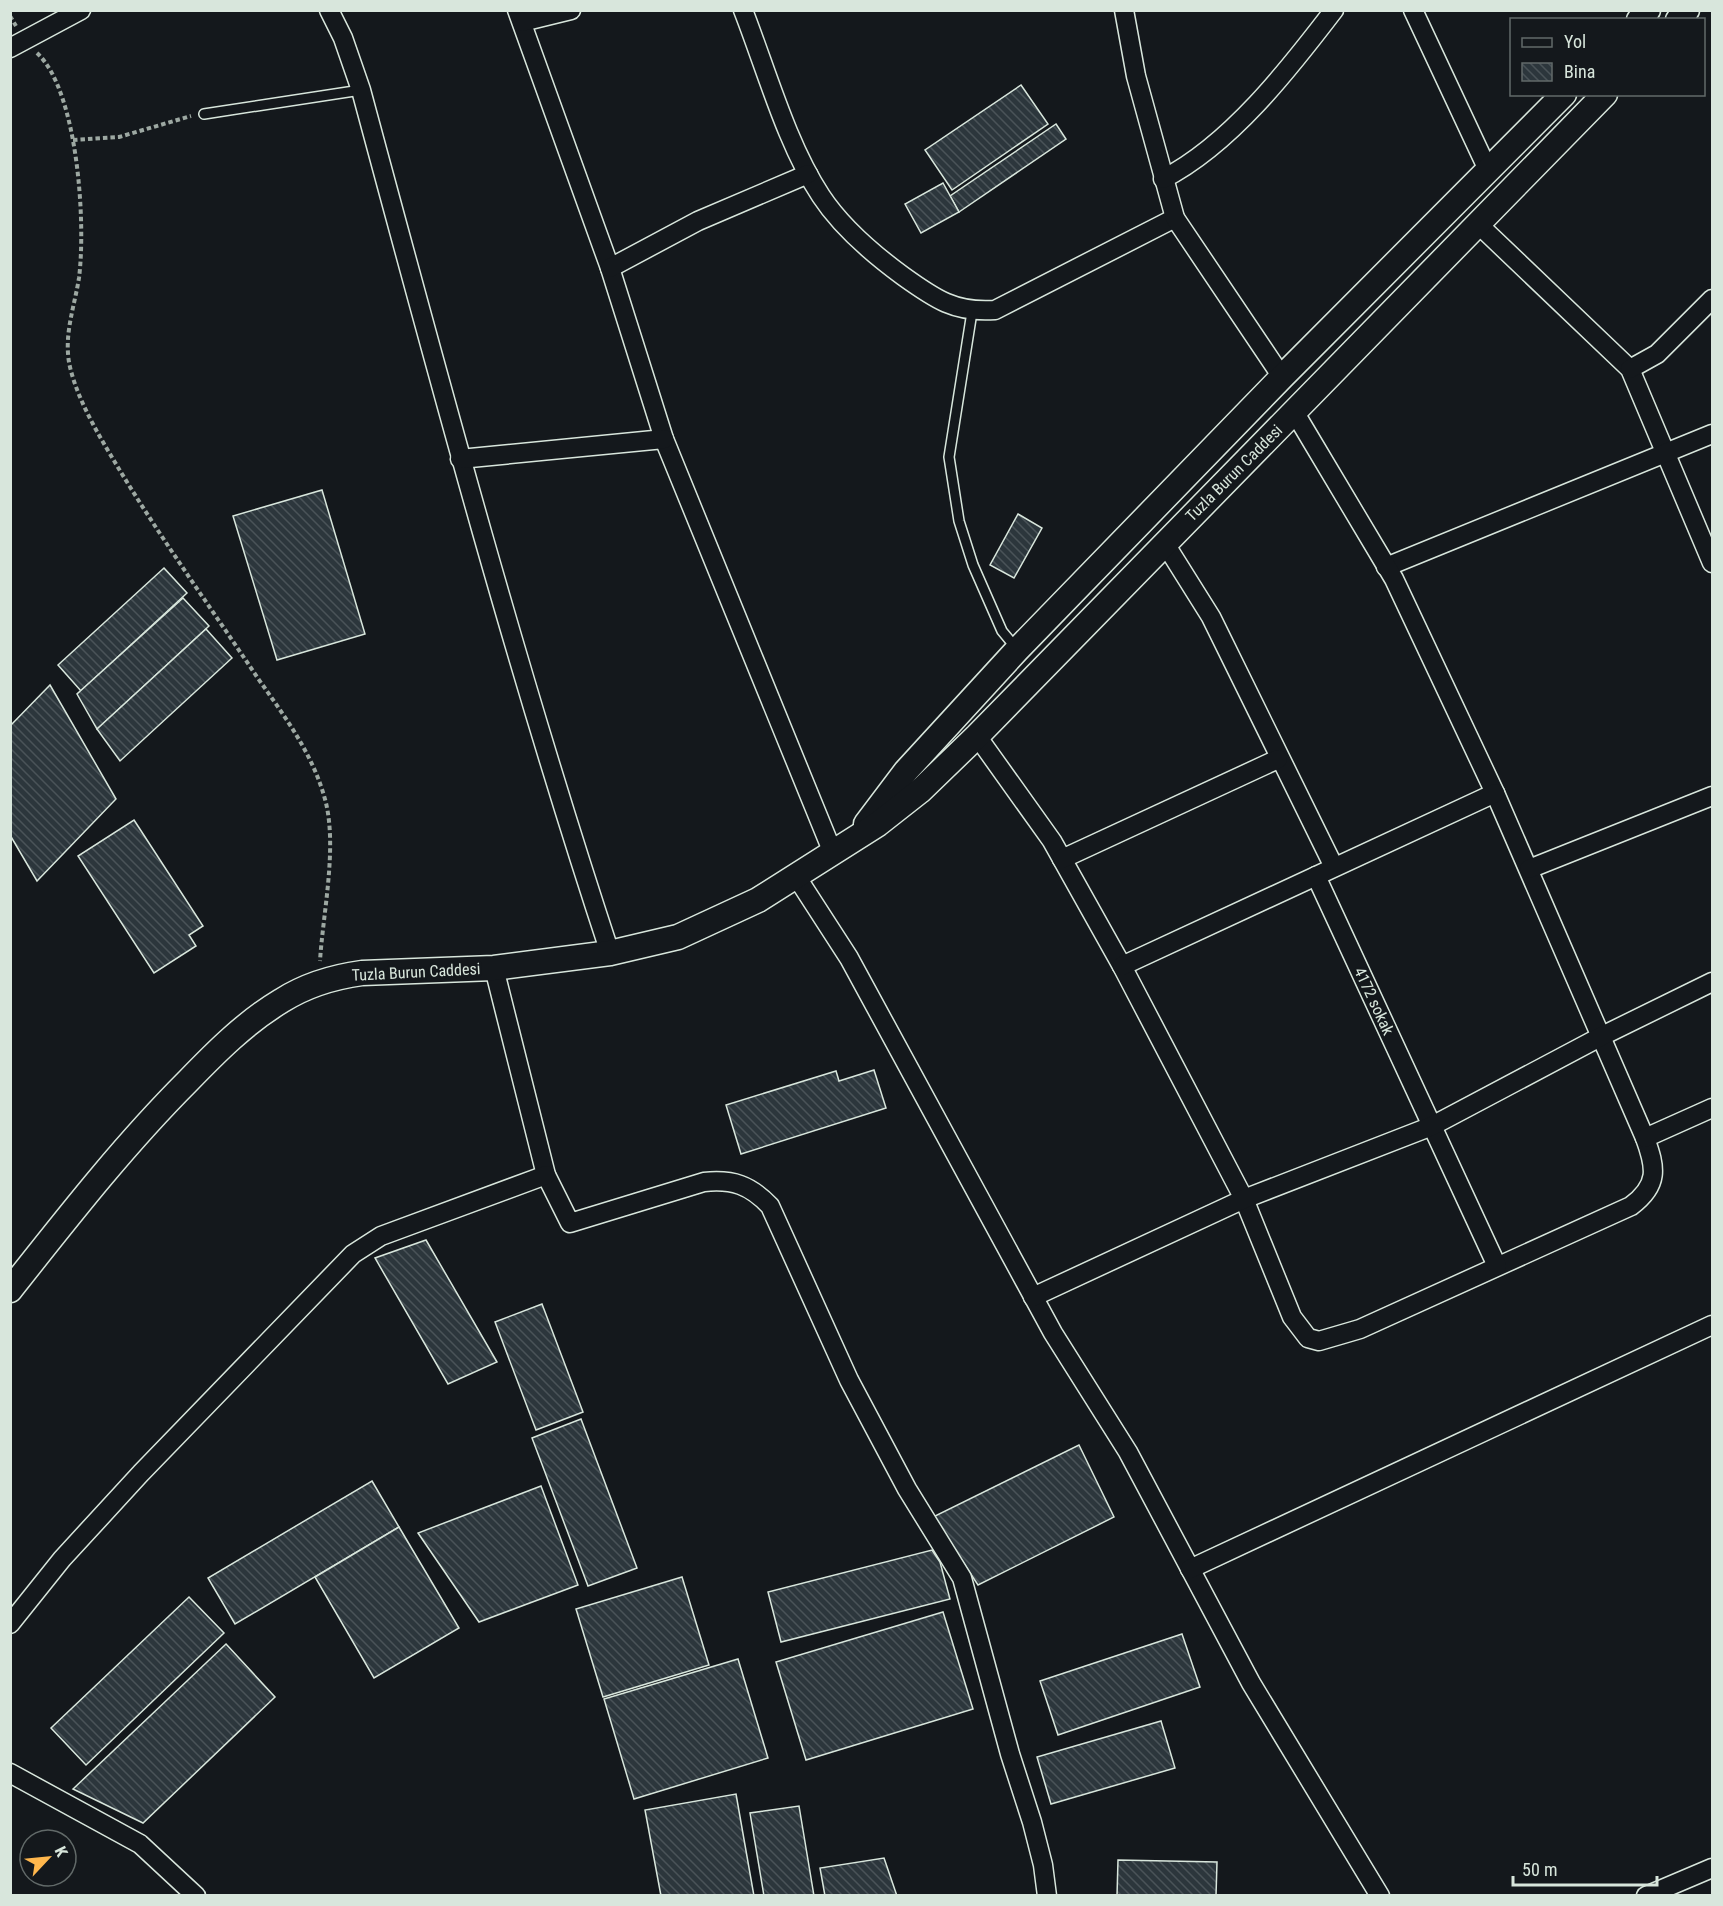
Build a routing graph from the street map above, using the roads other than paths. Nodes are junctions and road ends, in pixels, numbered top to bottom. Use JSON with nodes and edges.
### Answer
{"nodes":[{"id":1,"x":81,"y":10,"type":"edge"},
{"id":2,"x":329,"y":10,"type":"edge"},
{"id":3,"x":571,"y":10,"type":"edge"},
{"id":4,"x":743,"y":10,"type":"edge"},
{"id":5,"x":1124,"y":10,"type":"edge"},
{"id":6,"x":1334,"y":10,"type":"edge"},
{"id":7,"x":1413,"y":10,"type":"edge"},
{"id":8,"x":519,"y":16,"type":"edge"},
{"id":9,"x":17,"y":44,"type":"edge"},
{"id":10,"x":361,"y":90,"type":"junction"},
{"id":11,"x":1562,"y":96,"type":"edge"},
{"id":12,"x":1603,"y":96,"type":"edge"},
{"id":13,"x":204,"y":114,"type":"road end"},
{"id":14,"x":1488,"y":170,"type":"junction"},
{"id":15,"x":808,"y":174,"type":"junction"},
{"id":16,"x":1163,"y":179,"type":"junction"},
{"id":17,"x":1175,"y":218,"type":"junction"},
{"id":18,"x":1478,"y":224,"type":"junction"},
{"id":19,"x":610,"y":268,"type":"junction"},
{"id":20,"x":1713,"y":299,"type":"edge"},
{"id":21,"x":972,"y":312,"type":"junction"},
{"id":22,"x":1630,"y":369,"type":"junction"},
{"id":23,"x":1282,"y":377,"type":"junction"},
{"id":24,"x":1295,"y":413,"type":"junction"},
{"id":25,"x":1713,"y":434,"type":"edge"},
{"id":26,"x":664,"y":439,"type":"junction"},
{"id":27,"x":1665,"y":452,"type":"junction"},
{"id":28,"x":460,"y":459,"type":"junction"},
{"id":29,"x":1164,"y":542,"type":"junction"},
{"id":30,"x":1713,"y":563,"type":"edge"},
{"id":31,"x":1386,"y":567,"type":"junction"},
{"id":32,"x":1017,"y":650,"type":"junction"},
{"id":33,"x":977,"y":736,"type":"junction"},
{"id":34,"x":1278,"y":759,"type":"junction"},
{"id":35,"x":1495,"y":793,"type":"junction"},
{"id":36,"x":1713,"y":796,"type":"edge"},
{"id":37,"x":854,"y":840,"type":"junction"},
{"id":38,"x":833,"y":853,"type":"junction"},
{"id":39,"x":1062,"y":859,"type":"junction"},
{"id":40,"x":1334,"y":867,"type":"junction"},
{"id":41,"x":1528,"y":869,"type":"junction"},
{"id":42,"x":796,"y":876,"type":"junction"},
{"id":43,"x":1316,"y":876,"type":"junction"},
{"id":44,"x":610,"y":953,"type":"junction"},
{"id":45,"x":1122,"y":966,"type":"junction"},
{"id":46,"x":494,"y":968,"type":"junction"},
{"id":47,"x":1713,"y":982,"type":"edge"},
{"id":48,"x":1600,"y":1037,"type":"junction"},
{"id":49,"x":1713,"y":1107,"type":"edge"},
{"id":50,"x":1432,"y":1126,"type":"junction"},
{"id":51,"x":1646,"y":1138,"type":"junction"},
{"id":52,"x":546,"y":1175,"type":"junction"},
{"id":53,"x":1244,"y":1199,"type":"junction"},
{"id":54,"x":1497,"y":1266,"type":"junction"},
{"id":55,"x":10,"y":1290,"type":"edge"},
{"id":56,"x":1033,"y":1297,"type":"junction"},
{"id":57,"x":1713,"y":1325,"type":"edge"},
{"id":58,"x":1190,"y":1569,"type":"junction"},
{"id":59,"x":10,"y":1624,"type":"edge"},
{"id":60,"x":10,"y":1773,"type":"edge"},
{"id":61,"x":1713,"y":1868,"type":"edge"},
{"id":62,"x":196,"y":1896,"type":"edge"},
{"id":63,"x":1047,"y":1896,"type":"edge"},
{"id":64,"x":1380,"y":1896,"type":"edge"},
{"id":65,"x":1646,"y":1896,"type":"edge"}],
"edges":[{"from":1,"to":9,"type":"street"},
{"from":2,"to":10,"type":"street"},
{"from":3,"to":8,"type":"street"},
{"from":4,"to":15,"type":"street"},
{"from":5,"to":16,"type":"street"},
{"from":6,"to":16,"type":"street"},
{"from":7,"to":14,"type":"street"},
{"from":8,"to":19,"type":"street"},
{"from":10,"to":13,"type":"lane"},
{"from":10,"to":28,"type":"street"},
{"from":11,"to":14,"type":"main road","name":"Tuzla Burun Caddesi"},
{"from":12,"to":18,"type":"main road","name":"Tuzla Burun Caddesi"},
{"from":14,"to":23,"type":"main road","name":"Tuzla Burun Caddesi"},
{"from":15,"to":19,"type":"street"},
{"from":15,"to":21,"type":"street"},
{"from":16,"to":17,"type":"street"},
{"from":17,"to":21,"type":"street"},
{"from":17,"to":23,"type":"street"},
{"from":18,"to":22,"type":"street"},
{"from":18,"to":24,"type":"main road","name":"Tuzla Burun Caddesi"},
{"from":19,"to":26,"type":"street"},
{"from":20,"to":22,"type":"street"},
{"from":21,"to":32,"type":"lane"},
{"from":22,"to":27,"type":"street"},
{"from":23,"to":32,"type":"main road","name":"Tuzla Burun Caddesi"},
{"from":24,"to":29,"type":"main road","name":"Tuzla Burun Caddesi"},
{"from":24,"to":31,"type":"street"},
{"from":25,"to":27,"type":"street"},
{"from":26,"to":28,"type":"street"},
{"from":26,"to":38,"type":"street"},
{"from":27,"to":30,"type":"street"},
{"from":27,"to":31,"type":"street"},
{"from":28,"to":44,"type":"street"},
{"from":29,"to":33,"type":"main road","name":"Tuzla Burun Caddesi"},
{"from":29,"to":34,"type":"street"},
{"from":31,"to":35,"type":"street"},
{"from":32,"to":37,"type":"main road","name":"Tuzla Burun Caddesi"},
{"from":33,"to":37,"type":"main road","name":"Tuzla Burun Caddesi"},
{"from":33,"to":39,"type":"street"},
{"from":34,"to":39,"type":"street"},
{"from":34,"to":40,"type":"street"},
{"from":35,"to":40,"type":"street"},
{"from":35,"to":41,"type":"street"},
{"from":36,"to":41,"type":"street"},
{"from":37,"to":38,"type":"main road","name":"Tuzla Burun Caddesi"},
{"from":38,"to":42,"type":"main road","name":"Tuzla Burun Caddesi"},
{"from":39,"to":45,"type":"street"},
{"from":40,"to":43,"type":"street"},
{"from":41,"to":48,"type":"street"},
{"from":42,"to":44,"type":"main road","name":"Tuzla Burun Caddesi"},
{"from":42,"to":56,"type":"street"},
{"from":43,"to":45,"type":"street"},
{"from":43,"to":50,"type":"street","name":"4172 sokak"},
{"from":44,"to":46,"type":"main road","name":"Tuzla Burun Caddesi"},
{"from":45,"to":53,"type":"street"},
{"from":46,"to":52,"type":"street"},
{"from":46,"to":55,"type":"main road","name":"Tuzla Burun Caddesi"},
{"from":47,"to":48,"type":"street"},
{"from":48,"to":50,"type":"street"},
{"from":48,"to":51,"type":"street"},
{"from":49,"to":51,"type":"street"},
{"from":50,"to":53,"type":"street"},
{"from":50,"to":54,"type":"street","name":"4172 sokak"},
{"from":51,"to":54,"type":"street"},
{"from":52,"to":59,"type":"street"},
{"from":52,"to":63,"type":"street"},
{"from":53,"to":54,"type":"street"},
{"from":53,"to":56,"type":"street"},
{"from":56,"to":58,"type":"street"},
{"from":57,"to":58,"type":"street"},
{"from":58,"to":64,"type":"street"},
{"from":60,"to":62,"type":"street"},
{"from":61,"to":65,"type":"street"}]}
